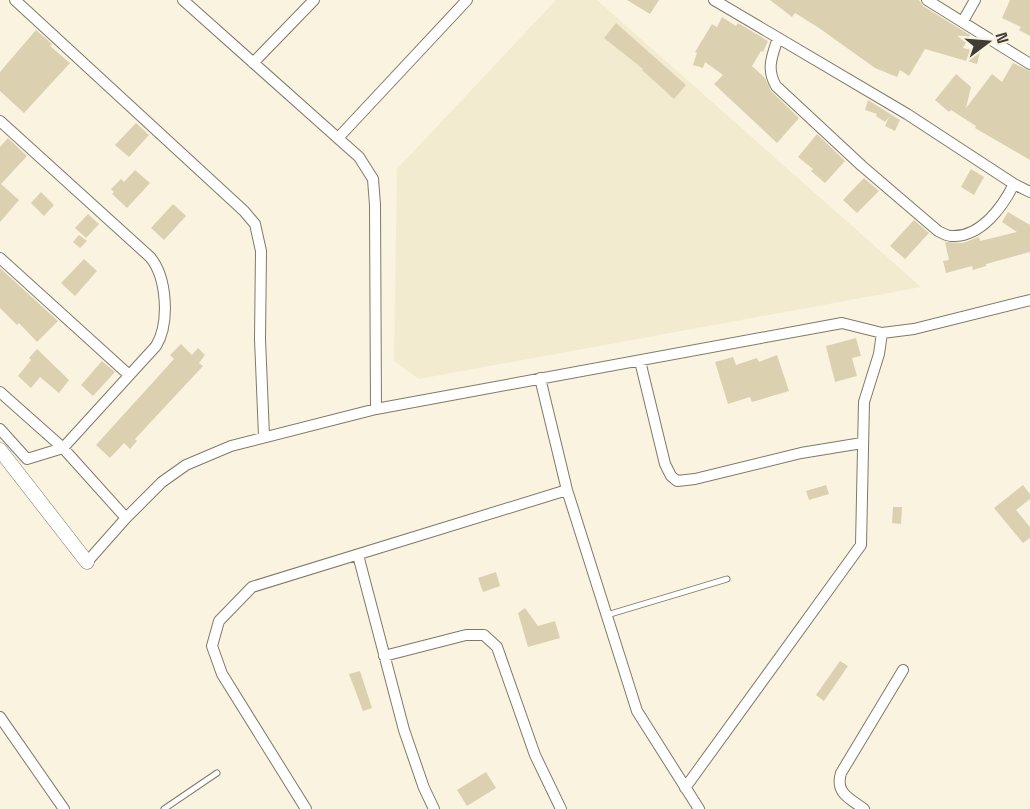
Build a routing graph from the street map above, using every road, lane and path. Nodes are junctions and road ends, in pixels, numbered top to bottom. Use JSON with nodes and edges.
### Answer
{"nodes":[{"id":1,"x":15,"y":0,"type":"edge"},
{"id":2,"x":183,"y":0,"type":"edge"},
{"id":3,"x":314,"y":0,"type":"edge"},
{"id":4,"x":467,"y":0,"type":"edge"},
{"id":5,"x":714,"y":0,"type":"edge"},
{"id":6,"x":927,"y":0,"type":"edge"},
{"id":7,"x":975,"y":0,"type":"edge"},
{"id":8,"x":963,"y":21,"type":"junction"},
{"id":9,"x":778,"y":38,"type":"junction"},
{"id":10,"x":253,"y":63,"type":"junction"},
{"id":11,"x":1030,"y":64,"type":"edge"},
{"id":12,"x":0,"y":121,"type":"edge"},
{"id":13,"x":338,"y":138,"type":"junction"},
{"id":14,"x":1014,"y":184,"type":"junction"},
{"id":15,"x":1030,"y":192,"type":"edge"},
{"id":16,"x":0,"y":258,"type":"edge"},
{"id":17,"x":1030,"y":300,"type":"edge"},
{"id":18,"x":882,"y":333,"type":"junction"},
{"id":19,"x":640,"y":361,"type":"junction"},
{"id":20,"x":129,"y":375,"type":"junction"},
{"id":21,"x":540,"y":378,"type":"junction"},
{"id":22,"x":0,"y":392,"type":"edge"},
{"id":23,"x":376,"y":409,"type":"junction"},
{"id":24,"x":0,"y":429,"type":"edge"},
{"id":25,"x":264,"y":436,"type":"junction"},
{"id":26,"x":862,"y":443,"type":"junction"},
{"id":27,"x":63,"y":448,"type":"junction"},
{"id":28,"x":0,"y":450,"type":"edge"},
{"id":29,"x":567,"y":490,"type":"junction"},
{"id":30,"x":126,"y":518,"type":"junction"},
{"id":31,"x":358,"y":555,"type":"junction"},
{"id":32,"x":87,"y":562,"type":"joint"},
{"id":33,"x":727,"y":579,"type":"dead end"},
{"id":34,"x":607,"y":615,"type":"junction"},
{"id":35,"x":384,"y":656,"type":"junction"},
{"id":36,"x":903,"y":670,"type":"dead end"},
{"id":37,"x":0,"y":717,"type":"edge"},
{"id":38,"x":218,"y":773,"type":"dead end"},
{"id":39,"x":685,"y":788,"type":"junction"},
{"id":40,"x":64,"y":809,"type":"edge"},
{"id":41,"x":164,"y":809,"type":"edge"},
{"id":42,"x":306,"y":809,"type":"edge"},
{"id":43,"x":434,"y":809,"type":"edge"},
{"id":44,"x":561,"y":809,"type":"edge"},
{"id":45,"x":699,"y":809,"type":"edge"},
{"id":46,"x":864,"y":809,"type":"edge"}],
"edges":[{"from":1,"to":25,"type":"street"},
{"from":2,"to":10,"type":"street"},
{"from":3,"to":10,"type":"street"},
{"from":4,"to":13,"type":"street"},
{"from":5,"to":9,"type":"street"},
{"from":6,"to":8,"type":"street"},
{"from":7,"to":8,"type":"street"},
{"from":8,"to":11,"type":"street"},
{"from":9,"to":14,"type":"street"},
{"from":9,"to":14,"type":"street"},
{"from":10,"to":13,"type":"street"},
{"from":12,"to":20,"type":"street"},
{"from":13,"to":23,"type":"street"},
{"from":14,"to":15,"type":"street"},
{"from":16,"to":20,"type":"street"},
{"from":17,"to":18,"type":"street"},
{"from":18,"to":19,"type":"street"},
{"from":18,"to":26,"type":"street"},
{"from":19,"to":21,"type":"street"},
{"from":19,"to":26,"type":"street"},
{"from":20,"to":27,"type":"street"},
{"from":21,"to":23,"type":"street"},
{"from":21,"to":29,"type":"street"},
{"from":22,"to":27,"type":"street"},
{"from":23,"to":25,"type":"street"},
{"from":24,"to":27,"type":"street"},
{"from":25,"to":30,"type":"street"},
{"from":26,"to":39,"type":"street"},
{"from":27,"to":30,"type":"street"},
{"from":28,"to":32,"type":"street"},
{"from":29,"to":31,"type":"street"},
{"from":29,"to":34,"type":"street"},
{"from":30,"to":32,"type":"street"},
{"from":31,"to":35,"type":"street"},
{"from":31,"to":42,"type":"street"},
{"from":33,"to":34,"type":"lane"},
{"from":34,"to":39,"type":"street"},
{"from":35,"to":43,"type":"street"},
{"from":35,"to":44,"type":"street"},
{"from":36,"to":46,"type":"street"},
{"from":37,"to":40,"type":"street"},
{"from":38,"to":41,"type":"lane"},
{"from":39,"to":45,"type":"street"}]}
